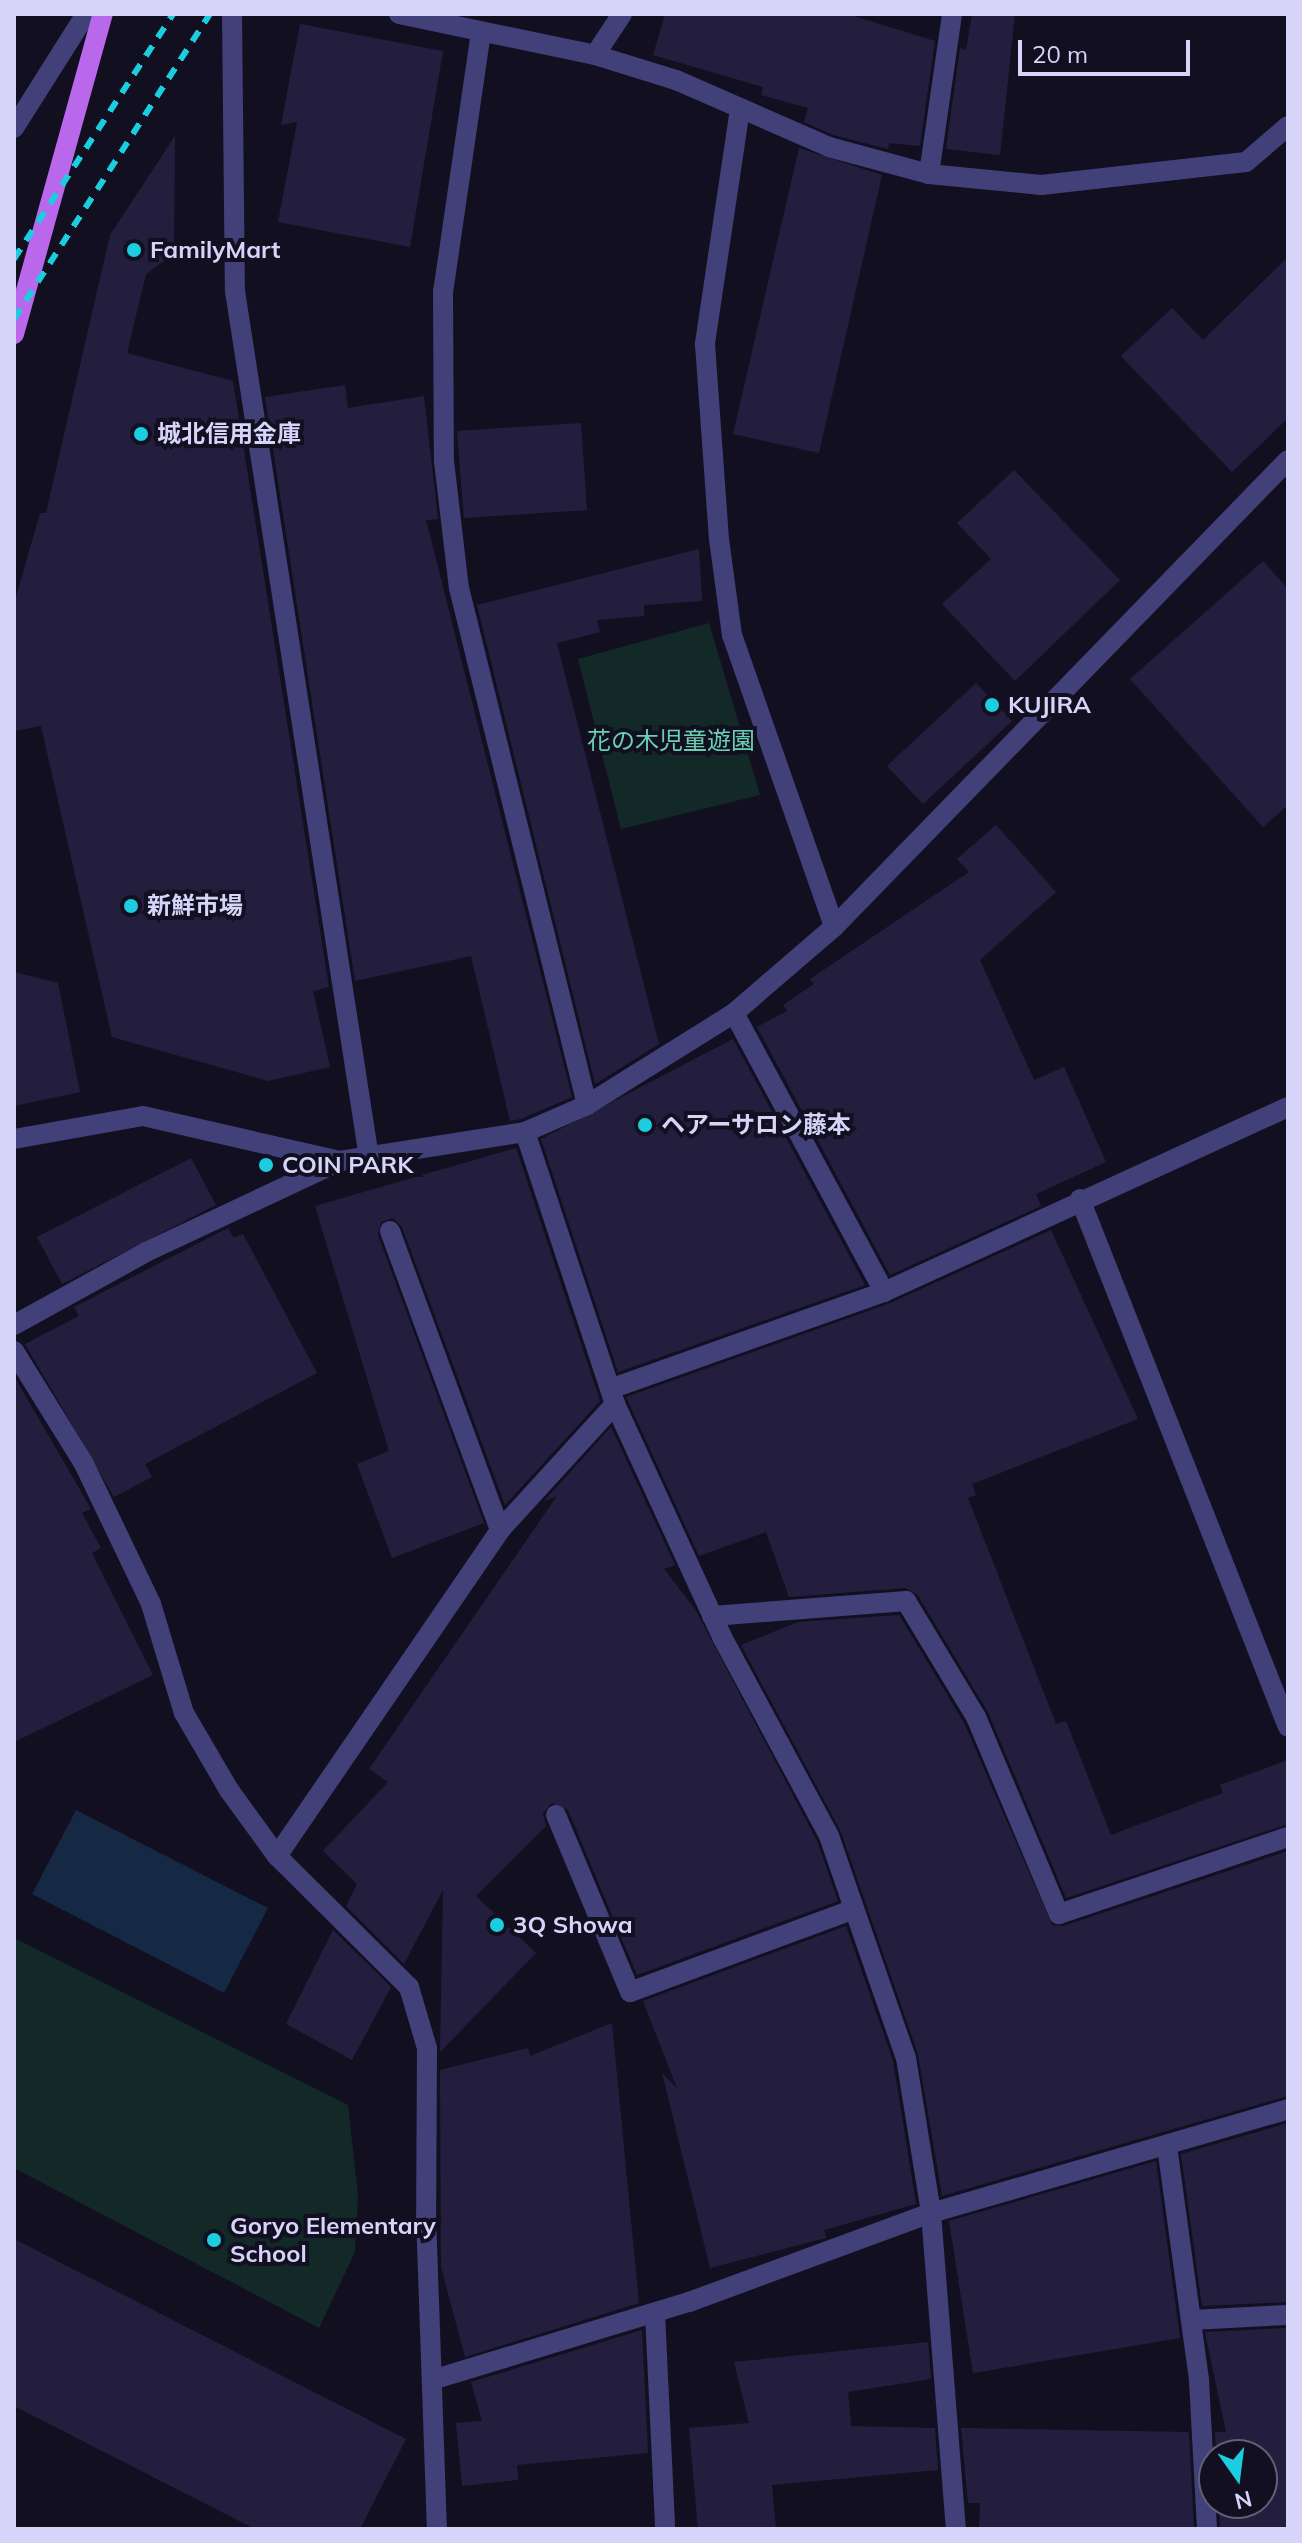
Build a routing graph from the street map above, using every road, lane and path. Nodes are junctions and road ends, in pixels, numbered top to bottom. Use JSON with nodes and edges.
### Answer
{"nodes":[{"id":1,"x":86,"y":14,"type":"edge"},
{"id":2,"x":103,"y":14,"type":"edge"},
{"id":3,"x":232,"y":14,"type":"edge"},
{"id":4,"x":399,"y":14,"type":"edge"},
{"id":5,"x":622,"y":14,"type":"edge"},
{"id":6,"x":952,"y":14,"type":"edge"},
{"id":7,"x":481,"y":32,"type":"junction"},
{"id":8,"x":595,"y":55,"type":"junction"},
{"id":9,"x":740,"y":109,"type":"junction"},
{"id":10,"x":1288,"y":126,"type":"edge"},
{"id":11,"x":14,"y":128,"type":"edge"},
{"id":12,"x":929,"y":174,"type":"junction"},
{"id":13,"x":14,"y":334,"type":"edge"},
{"id":14,"x":1288,"y":460,"type":"edge"},
{"id":15,"x":834,"y":927,"type":"junction"},
{"id":16,"x":734,"y":1013,"type":"junction"},
{"id":17,"x":587,"y":1105,"type":"junction"},
{"id":18,"x":1288,"y":1107,"type":"edge"},
{"id":19,"x":525,"y":1132,"type":"junction"},
{"id":20,"x":14,"y":1139,"type":"edge"},
{"id":21,"x":369,"y":1158,"type":"junction"},
{"id":22,"x":340,"y":1161,"type":"junction"},
{"id":23,"x":1080,"y":1199,"type":"junction"},
{"id":24,"x":390,"y":1231,"type":"dead end"},
{"id":25,"x":884,"y":1292,"type":"junction"},
{"id":26,"x":14,"y":1325,"type":"edge"},
{"id":27,"x":14,"y":1351,"type":"edge"},
{"id":28,"x":612,"y":1397,"type":"junction"},
{"id":29,"x":500,"y":1530,"type":"junction"},
{"id":30,"x":712,"y":1616,"type":"junction"},
{"id":31,"x":1288,"y":1727,"type":"edge"},
{"id":32,"x":556,"y":1815,"type":"dead end"},
{"id":33,"x":1288,"y":1837,"type":"edge"},
{"id":34,"x":277,"y":1856,"type":"junction"},
{"id":35,"x":854,"y":1909,"type":"junction"},
{"id":36,"x":1288,"y":2109,"type":"edge"},
{"id":37,"x":1167,"y":2146,"type":"junction"},
{"id":38,"x":931,"y":2213,"type":"junction"},
{"id":39,"x":655,"y":2313,"type":"junction"},
{"id":40,"x":1288,"y":2315,"type":"edge"},
{"id":41,"x":1191,"y":2320,"type":"junction"},
{"id":42,"x":432,"y":2380,"type":"junction"},
{"id":43,"x":437,"y":2529,"type":"edge"},
{"id":44,"x":665,"y":2529,"type":"edge"},
{"id":45,"x":956,"y":2529,"type":"edge"},
{"id":46,"x":1207,"y":2529,"type":"edge"}],
"edges":[{"from":1,"to":11,"type":"street"},
{"from":2,"to":13,"type":"main road"},
{"from":3,"to":21,"type":"street"},
{"from":4,"to":7,"type":"street"},
{"from":5,"to":8,"type":"street"},
{"from":6,"to":12,"type":"street"},
{"from":7,"to":8,"type":"street"},
{"from":7,"to":17,"type":"street"},
{"from":8,"to":9,"type":"street"},
{"from":9,"to":12,"type":"street"},
{"from":9,"to":15,"type":"street"},
{"from":10,"to":12,"type":"street"},
{"from":14,"to":15,"type":"street"},
{"from":15,"to":16,"type":"street"},
{"from":16,"to":17,"type":"street"},
{"from":16,"to":25,"type":"street"},
{"from":17,"to":19,"type":"street"},
{"from":18,"to":23,"type":"street"},
{"from":19,"to":21,"type":"street"},
{"from":19,"to":28,"type":"street"},
{"from":20,"to":22,"type":"street"},
{"from":21,"to":22,"type":"street"},
{"from":22,"to":26,"type":"street"},
{"from":23,"to":25,"type":"street"},
{"from":23,"to":31,"type":"street"},
{"from":24,"to":29,"type":"street"},
{"from":25,"to":28,"type":"street"},
{"from":27,"to":34,"type":"street"},
{"from":28,"to":29,"type":"street"},
{"from":28,"to":30,"type":"street"},
{"from":29,"to":34,"type":"street"},
{"from":30,"to":33,"type":"street"},
{"from":30,"to":35,"type":"street"},
{"from":32,"to":35,"type":"street"},
{"from":34,"to":42,"type":"street"},
{"from":35,"to":38,"type":"street"},
{"from":36,"to":37,"type":"street"},
{"from":37,"to":38,"type":"street"},
{"from":37,"to":41,"type":"street"},
{"from":38,"to":39,"type":"street"},
{"from":38,"to":45,"type":"street"},
{"from":39,"to":42,"type":"street"},
{"from":39,"to":44,"type":"street"},
{"from":40,"to":41,"type":"street"},
{"from":41,"to":46,"type":"street"},
{"from":42,"to":43,"type":"street"}]}
